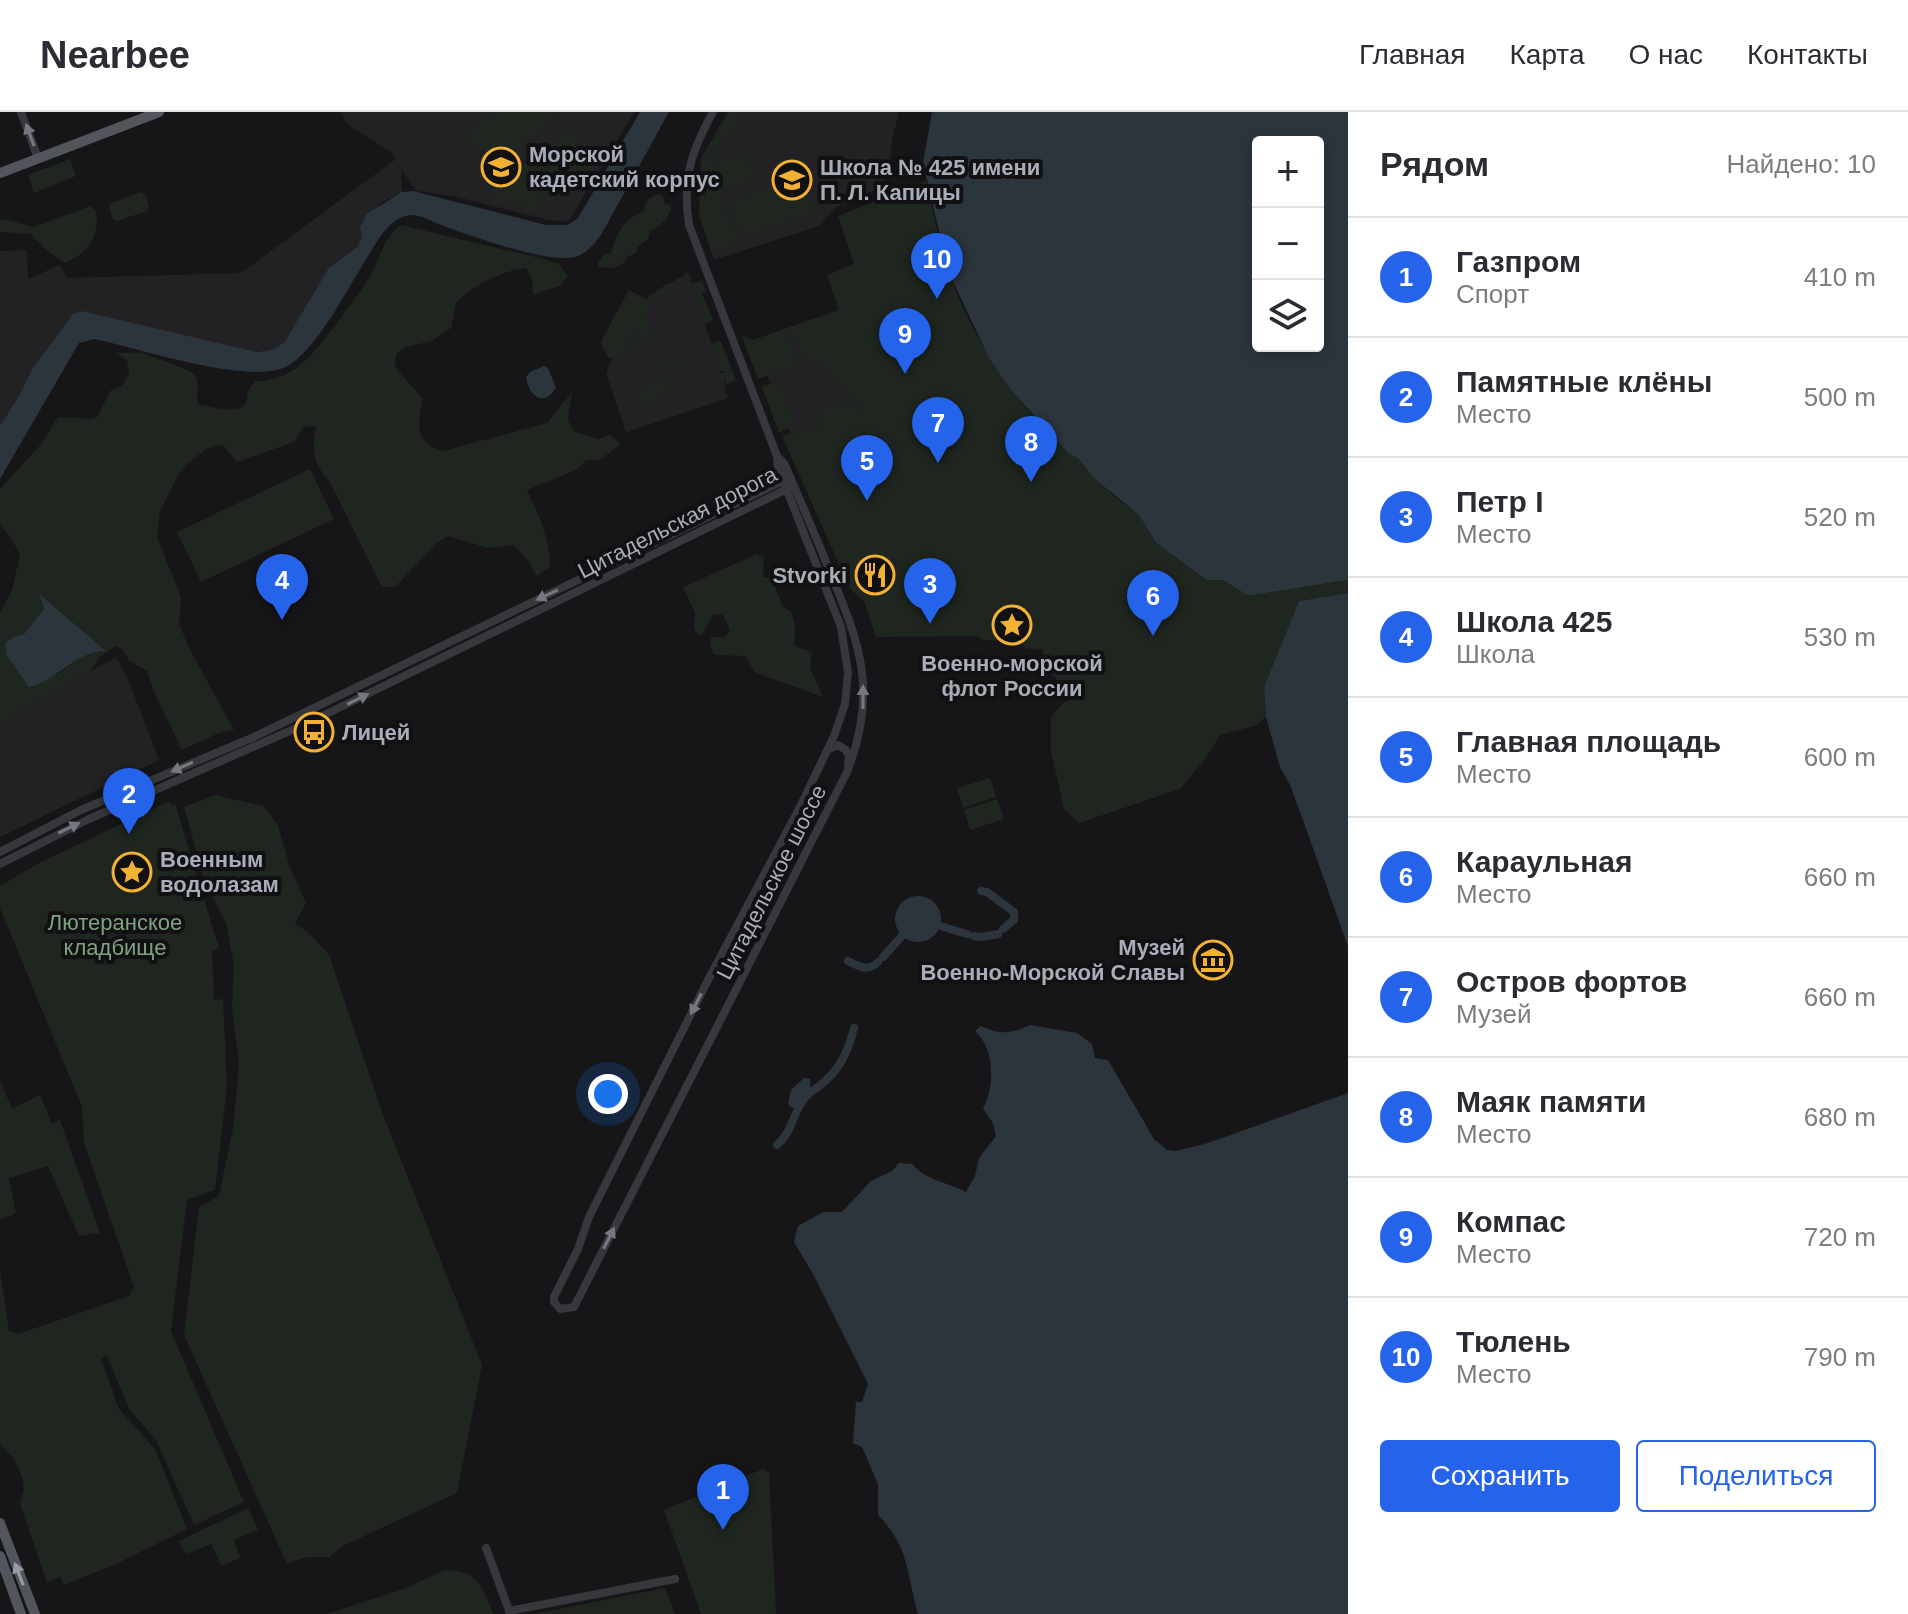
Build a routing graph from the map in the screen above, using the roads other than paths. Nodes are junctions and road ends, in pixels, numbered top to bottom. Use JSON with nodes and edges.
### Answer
{"nodes":[{"id":1,"x":21,"y":112,"type":"edge"},
{"id":2,"x":159,"y":112,"type":"edge"},
{"id":3,"x":713,"y":112,"type":"edge"},
{"id":4,"x":38,"y":158,"type":"junction"},
{"id":5,"x":0,"y":173,"type":"edge"},
{"id":6,"x":788,"y":485,"type":"junction"},
{"id":7,"x":827,"y":750,"type":"junction"},
{"id":8,"x":847,"y":772,"type":"junction"},
{"id":9,"x":0,"y":852,"type":"edge"},
{"id":10,"x":0,"y":864,"type":"edge"},
{"id":11,"x":0,"y":1523,"type":"edge"},
{"id":12,"x":486,"y":1548,"type":"dead end"},
{"id":13,"x":0,"y":1556,"type":"edge"},
{"id":14,"x":675,"y":1579,"type":"dead end"},
{"id":15,"x":509,"y":1612,"type":"edge"},
{"id":16,"x":21,"y":1614,"type":"edge"},
{"id":17,"x":35,"y":1614,"type":"edge"}],
"edges":[{"from":4,"to":1,"type":"street","one_way":true},
{"from":2,"to":4,"type":"main road"},
{"from":3,"to":6,"type":"street","name":"Цитадельское шоссе"},
{"from":4,"to":5,"type":"main road"},
{"from":6,"to":7,"type":"street","name":"Цитадельское шоссе"},
{"from":8,"to":6,"type":"street","name":"Цитадельское шоссе","one_way":true},
{"from":6,"to":9,"type":"street","name":"Цитадельская дорога","one_way":true},
{"from":10,"to":6,"type":"street","name":"Цитадельская дорога","one_way":true},
{"from":7,"to":8,"type":"street"},
{"from":7,"to":8,"type":"street","name":"Цитадельское шоссе","one_way":true},
{"from":17,"to":11,"type":"main road","one_way":true},
{"from":12,"to":15,"type":"street"},
{"from":13,"to":16,"type":"main road"},
{"from":14,"to":15,"type":"street"}]}
